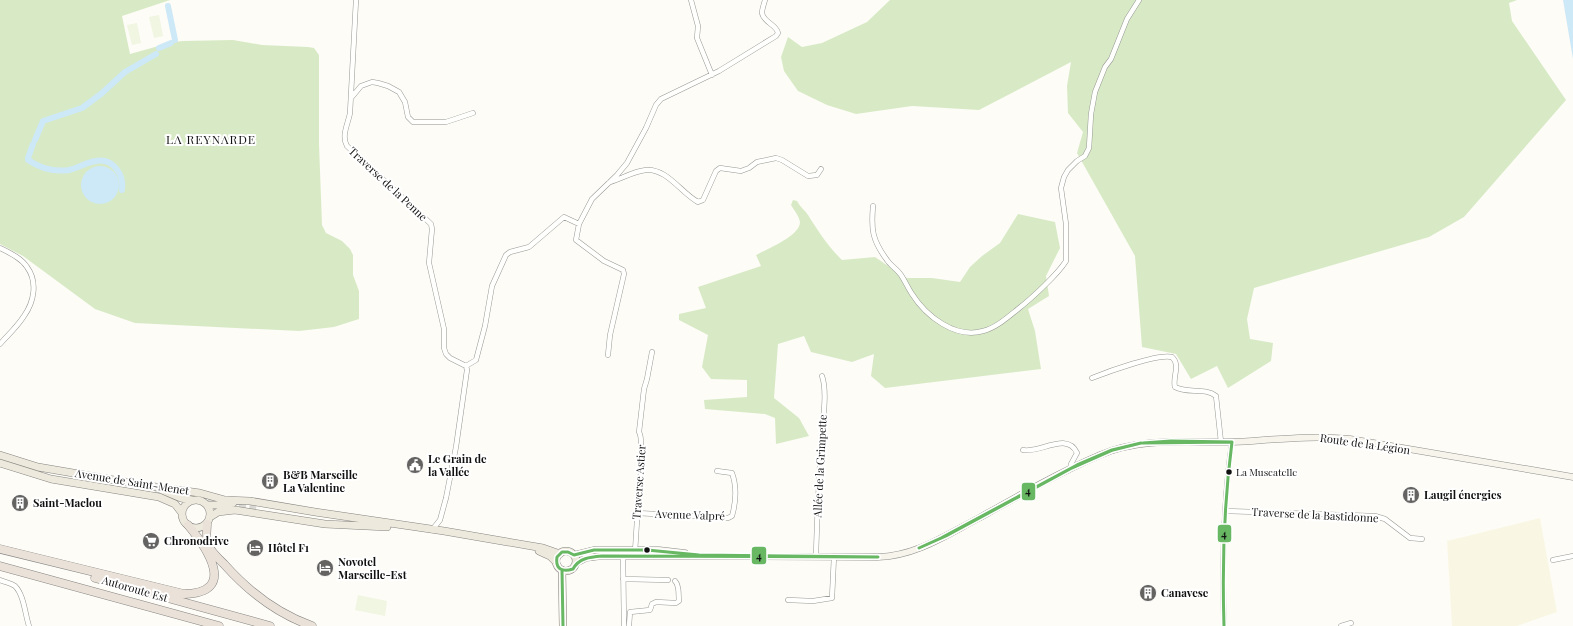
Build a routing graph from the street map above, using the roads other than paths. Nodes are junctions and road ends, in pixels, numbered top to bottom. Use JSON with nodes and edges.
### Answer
{"nodes":[{"id":1,"x":356,"y":0,"type":"edge"},
{"id":2,"x":691,"y":0,"type":"edge"},
{"id":3,"x":765,"y":0,"type":"edge"},
{"id":4,"x":1139,"y":0,"type":"edge"},
{"id":5,"x":712,"y":75,"type":"junction"},
{"id":6,"x":351,"y":98,"type":"junction"},
{"id":7,"x":473,"y":114,"type":"dead end"},
{"id":8,"x":821,"y":169,"type":"dead end"},
{"id":9,"x":609,"y":182,"type":"junction"},
{"id":10,"x":873,"y":206,"type":"dead end"},
{"id":11,"x":579,"y":224,"type":"junction"},
{"id":12,"x":0,"y":248,"type":"edge"},
{"id":13,"x":0,"y":344,"type":"edge"},
{"id":14,"x":652,"y":352,"type":"dead end"},
{"id":15,"x":608,"y":355,"type":"dead end"},
{"id":16,"x":466,"y":366,"type":"junction"},
{"id":17,"x":822,"y":376,"type":"dead end"},
{"id":18,"x":1092,"y":378,"type":"dead end"},
{"id":19,"x":1221,"y":442,"type":"junction"},
{"id":20,"x":1232,"y":442,"type":"junction"},
{"id":21,"x":1023,"y":450,"type":"dead end"},
{"id":22,"x":0,"y":455,"type":"edge"},
{"id":23,"x":0,"y":463,"type":"edge"},
{"id":24,"x":1070,"y":469,"type":"junction"},
{"id":25,"x":28,"y":472,"type":"junction"},
{"id":26,"x":717,"y":472,"type":"dead end"},
{"id":27,"x":1573,"y":477,"type":"edge"},
{"id":28,"x":149,"y":486,"type":"junction"},
{"id":29,"x":155,"y":492,"type":"tunnel mouth"},
{"id":30,"x":192,"y":500,"type":"junction"},
{"id":31,"x":265,"y":504,"type":"junction"},
{"id":32,"x":207,"y":505,"type":"junction"},
{"id":33,"x":256,"y":509,"type":"tunnel mouth"},
{"id":34,"x":1225,"y":511,"type":"junction"},
{"id":35,"x":182,"y":513,"type":"junction"},
{"id":36,"x":637,"y":513,"type":"junction"},
{"id":37,"x":208,"y":520,"type":"junction"},
{"id":38,"x":440,"y":520,"type":"junction"},
{"id":39,"x":188,"y":526,"type":"junction"},
{"id":40,"x":379,"y":526,"type":"junction"},
{"id":41,"x":428,"y":531,"type":"junction"},
{"id":42,"x":444,"y":531,"type":"junction"},
{"id":43,"x":1422,"y":539,"type":"dead end"},
{"id":44,"x":0,"y":550,"type":"edge"},
{"id":45,"x":623,"y":553,"type":"junction"},
{"id":46,"x":635,"y":553,"type":"junction"},
{"id":47,"x":560,"y":554,"type":"junction"},
{"id":48,"x":574,"y":555,"type":"junction"},
{"id":49,"x":816,"y":556,"type":"junction"},
{"id":50,"x":834,"y":556,"type":"junction"},
{"id":51,"x":1573,"y":556,"type":"edge"},
{"id":52,"x":1553,"y":560,"type":"dead end"},
{"id":53,"x":556,"y":562,"type":"junction"},
{"id":54,"x":576,"y":563,"type":"junction"},
{"id":55,"x":0,"y":566,"type":"edge"},
{"id":56,"x":562,"y":570,"type":"junction"},
{"id":57,"x":623,"y":579,"type":"junction"},
{"id":58,"x":0,"y":580,"type":"edge"},
{"id":59,"x":668,"y":580,"type":"dead end"},
{"id":60,"x":675,"y":581,"type":"dead end"},
{"id":61,"x":788,"y":600,"type":"dead end"},
{"id":62,"x":1351,"y":623,"type":"dead end"},
{"id":63,"x":28,"y":626,"type":"edge"},
{"id":64,"x":220,"y":626,"type":"edge"},
{"id":65,"x":270,"y":626,"type":"edge"},
{"id":66,"x":312,"y":626,"type":"edge"},
{"id":67,"x":563,"y":626,"type":"edge"},
{"id":68,"x":624,"y":626,"type":"edge"},
{"id":69,"x":629,"y":626,"type":"edge"},
{"id":70,"x":1224,"y":626,"type":"edge"},
{"id":71,"x":1342,"y":626,"type":"edge"}],
"edges":[{"from":1,"to":6,"type":"street","name":"Traverse de la Penne"},
{"from":2,"to":5,"type":"street"},
{"from":3,"to":5,"type":"street"},
{"from":4,"to":10,"type":"street"},
{"from":5,"to":9,"type":"street"},
{"from":6,"to":7,"type":"street"},
{"from":6,"to":16,"type":"street","name":"Traverse de la Penne"},
{"from":8,"to":9,"type":"street"},
{"from":9,"to":11,"type":"street"},
{"from":11,"to":15,"type":"street"},
{"from":11,"to":16,"type":"street"},
{"from":12,"to":13,"type":"street"},
{"from":14,"to":36,"type":"street","name":"Traverse Astier"},
{"from":16,"to":38,"type":"street"},
{"from":17,"to":49,"type":"street","name":"Allée de la Grimpette"},
{"from":18,"to":19,"type":"street"},
{"from":19,"to":20,"type":"main road","name":"Route de la Légion"},
{"from":19,"to":24,"type":"main road","name":"Route de la Légion"},
{"from":20,"to":27,"type":"main road","name":"Route de la Légion"},
{"from":20,"to":34,"type":"street"},
{"from":21,"to":24,"type":"street"},
{"from":22,"to":28,"type":"main road","name":"Avenue de Saint-Menet"},
{"from":23,"to":25,"type":"main road","name":"Avenue de Saint-Menet"},
{"from":24,"to":50,"type":"main road","name":"Route de la Légion"},
{"from":25,"to":29,"type":"main road"},
{"from":25,"to":35,"type":"main road","name":"Avenue de Saint-Menet"},
{"from":26,"to":36,"type":"street","name":"Avenue Valpré"},
{"from":28,"to":30,"type":"main road"},
{"from":28,"to":31,"type":"main road","name":"Avenue de Saint-Menet"},
{"from":30,"to":32,"type":"main road"},
{"from":30,"to":35,"type":"main road"},
{"from":31,"to":32,"type":"main road","name":"Avenue de Saint-Menet"},
{"from":31,"to":41,"type":"main road","name":"Avenue de Saint-Menet"},
{"from":32,"to":37,"type":"main road"},
{"from":33,"to":40,"type":"main road"},
{"from":34,"to":43,"type":"street","name":"Traverse de la Bastidonne"},
{"from":34,"to":70,"type":"street"},
{"from":35,"to":39,"type":"main road"},
{"from":36,"to":46,"type":"street","name":"Traverse Astier"},
{"from":37,"to":39,"type":"main road"},
{"from":37,"to":40,"type":"main road"},
{"from":37,"to":66,"type":"highway"},
{"from":38,"to":41,"type":"street"},
{"from":38,"to":42,"type":"street"},
{"from":39,"to":44,"type":"highway"},
{"from":40,"to":41,"type":"main road"},
{"from":41,"to":42,"type":"main road"},
{"from":41,"to":53,"type":"main road"},
{"from":42,"to":47,"type":"main road"},
{"from":44,"to":65,"type":"highway","name":"Autoroute Est"},
{"from":45,"to":46,"type":"main road","name":"Route de la Légion"},
{"from":45,"to":48,"type":"main road"},
{"from":45,"to":54,"type":"main road"},
{"from":45,"to":57,"type":"street"},
{"from":46,"to":49,"type":"main road","name":"Route de la Légion"},
{"from":47,"to":48,"type":"main road"},
{"from":47,"to":53,"type":"main road"},
{"from":48,"to":54,"type":"main road"},
{"from":49,"to":50,"type":"main road","name":"Route de la Légion"},
{"from":50,"to":61,"type":"street"},
{"from":51,"to":52,"type":"street"},
{"from":53,"to":56,"type":"main road"},
{"from":54,"to":56,"type":"main road"},
{"from":55,"to":64,"type":"highway","name":"Autoroute Est"},
{"from":56,"to":67,"type":"main road"},
{"from":57,"to":59,"type":"street"},
{"from":57,"to":68,"type":"street"},
{"from":58,"to":63,"type":"street"},
{"from":60,"to":69,"type":"street"},
{"from":62,"to":71,"type":"street"}]}
